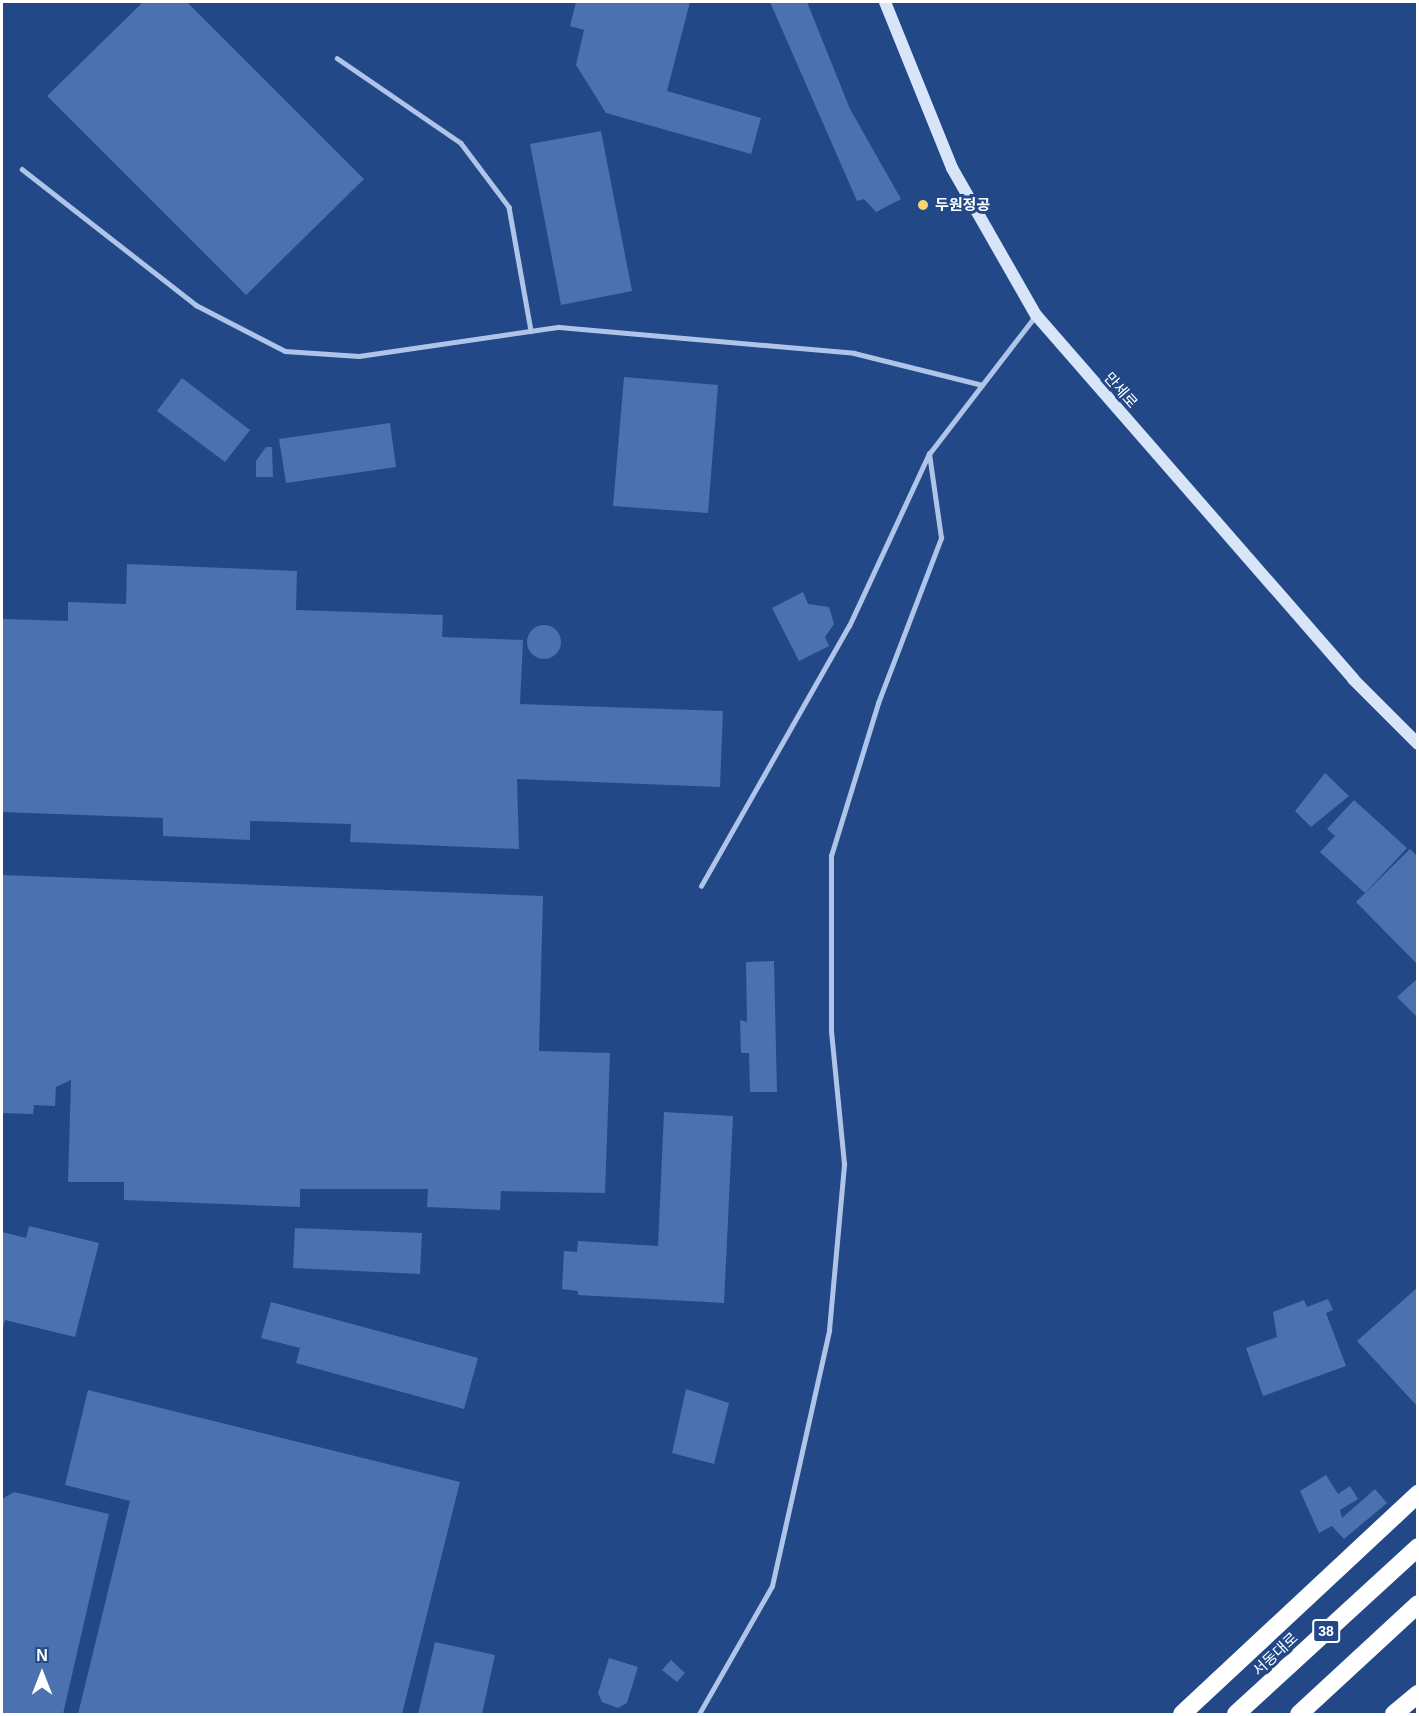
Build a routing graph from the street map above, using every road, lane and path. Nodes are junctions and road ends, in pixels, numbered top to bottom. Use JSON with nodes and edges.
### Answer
{"nodes":[{"id":1,"x":885,"y":2,"type":"edge"},
{"id":2,"x":337,"y":58,"type":"dead end"},
{"id":3,"x":22,"y":169,"type":"dead end"},
{"id":4,"x":1036,"y":315,"type":"junction"},
{"id":5,"x":531,"y":330,"type":"junction"},
{"id":6,"x":982,"y":385,"type":"junction"},
{"id":7,"x":929,"y":454,"type":"junction"},
{"id":8,"x":1418,"y":744,"type":"edge"},
{"id":9,"x":702,"y":886,"type":"dead end"},
{"id":10,"x":1418,"y":1494,"type":"edge"},
{"id":11,"x":1418,"y":1547,"type":"edge"},
{"id":12,"x":1418,"y":1604,"type":"edge"},
{"id":13,"x":1418,"y":1694,"type":"edge"},
{"id":14,"x":699,"y":1714,"type":"edge"},
{"id":15,"x":1182,"y":1714,"type":"edge"},
{"id":16,"x":1236,"y":1714,"type":"edge"},
{"id":17,"x":1299,"y":1714,"type":"edge"},
{"id":18,"x":1394,"y":1714,"type":"edge"}],
"edges":[{"from":1,"to":4,"type":"main road","name":"만세로"},
{"from":2,"to":5,"type":"lane"},
{"from":3,"to":5,"type":"lane"},
{"from":4,"to":6,"type":"lane"},
{"from":4,"to":8,"type":"main road","name":"만세로"},
{"from":5,"to":6,"type":"lane"},
{"from":6,"to":7,"type":"lane"},
{"from":7,"to":9,"type":"lane"},
{"from":7,"to":14,"type":"lane"},
{"from":10,"to":15,"type":"highway"},
{"from":11,"to":16,"type":"highway","name":"서동대로","number":"38"},
{"from":12,"to":17,"type":"highway"},
{"from":13,"to":18,"type":"highway"}]}
